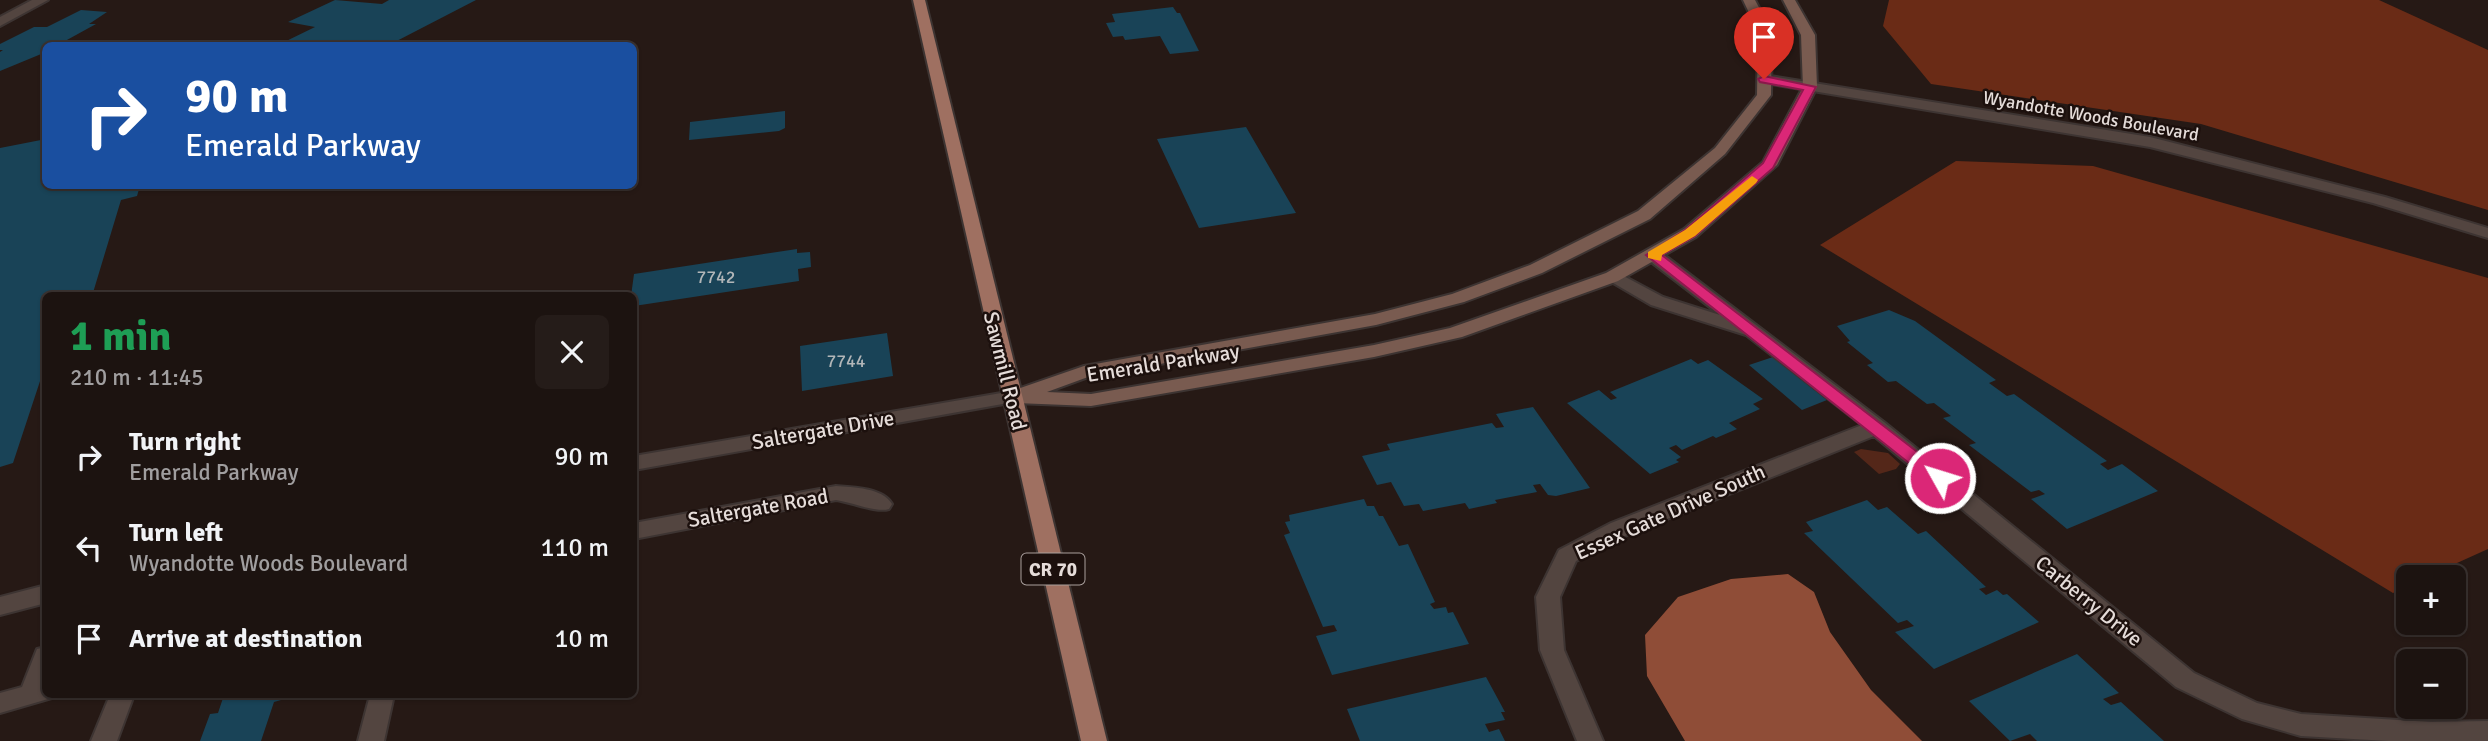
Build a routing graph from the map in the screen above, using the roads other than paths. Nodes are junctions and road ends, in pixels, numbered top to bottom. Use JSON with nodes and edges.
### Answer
{"nodes":[{"id":1,"x":42,"y":0,"type":"edge"},
{"id":2,"x":919,"y":0,"type":"edge"},
{"id":3,"x":1749,"y":0,"type":"edge"},
{"id":4,"x":1789,"y":0,"type":"edge"},
{"id":5,"x":0,"y":22,"type":"edge"},
{"id":6,"x":1764,"y":79,"type":"junction"},
{"id":7,"x":1810,"y":87,"type":"junction"},
{"id":8,"x":2488,"y":233,"type":"edge"},
{"id":9,"x":1653,"y":255,"type":"junction"},
{"id":10,"x":1612,"y":276,"type":"junction"},
{"id":11,"x":1748,"y":330,"type":"junction"},
{"id":12,"x":1013,"y":397,"type":"junction"},
{"id":13,"x":1878,"y":427,"type":"junction"},
{"id":14,"x":637,"y":462,"type":"edge"},
{"id":15,"x":881,"y":504,"type":"dead end"},
{"id":16,"x":637,"y":530,"type":"edge"},
{"id":17,"x":42,"y":595,"type":"edge"},
{"id":18,"x":0,"y":606,"type":"edge"},
{"id":19,"x":39,"y":691,"type":"edge"},
{"id":20,"x":121,"y":698,"type":"edge"},
{"id":21,"x":381,"y":698,"type":"edge"},
{"id":22,"x":0,"y":703,"type":"edge"},
{"id":23,"x":2488,"y":732,"type":"edge"},
{"id":24,"x":104,"y":741,"type":"edge"},
{"id":25,"x":371,"y":741,"type":"edge"},
{"id":26,"x":1094,"y":741,"type":"edge"},
{"id":27,"x":1590,"y":741,"type":"edge"}],
"edges":[{"from":1,"to":5,"type":"street"},
{"from":2,"to":12,"type":"main road","name":"Sawmill Road","number":"CR 70"},
{"from":3,"to":6,"type":"main road","name":"Emerald Parkway"},
{"from":4,"to":7,"type":"main road","name":"Emerald Parkway"},
{"from":6,"to":7,"type":"street","name":"Wyandotte Woods Boulevard"},
{"from":6,"to":12,"type":"main road","name":"Emerald Parkway"},
{"from":7,"to":8,"type":"street","name":"Wyandotte Woods Boulevard"},
{"from":7,"to":9,"type":"main road","name":"Emerald Parkway"},
{"from":9,"to":10,"type":"main road","name":"Emerald Parkway"},
{"from":9,"to":11,"type":"street","name":"Carberry Drive"},
{"from":10,"to":11,"type":"street","name":"Carberry Drive"},
{"from":10,"to":12,"type":"main road","name":"Emerald Parkway"},
{"from":11,"to":13,"type":"street","name":"Carberry Drive"},
{"from":12,"to":14,"type":"street","name":"Saltergate Drive"},
{"from":12,"to":26,"type":"main road","name":"Sawmill Road","number":"CR 70"},
{"from":13,"to":23,"type":"street","name":"Carberry Drive"},
{"from":13,"to":27,"type":"street","name":"Essex Gate Drive South"},
{"from":15,"to":16,"type":"street","name":"Saltergate Road"},
{"from":17,"to":18,"type":"street"},
{"from":19,"to":22,"type":"street"},
{"from":20,"to":24,"type":"street"},
{"from":21,"to":25,"type":"street"}]}
